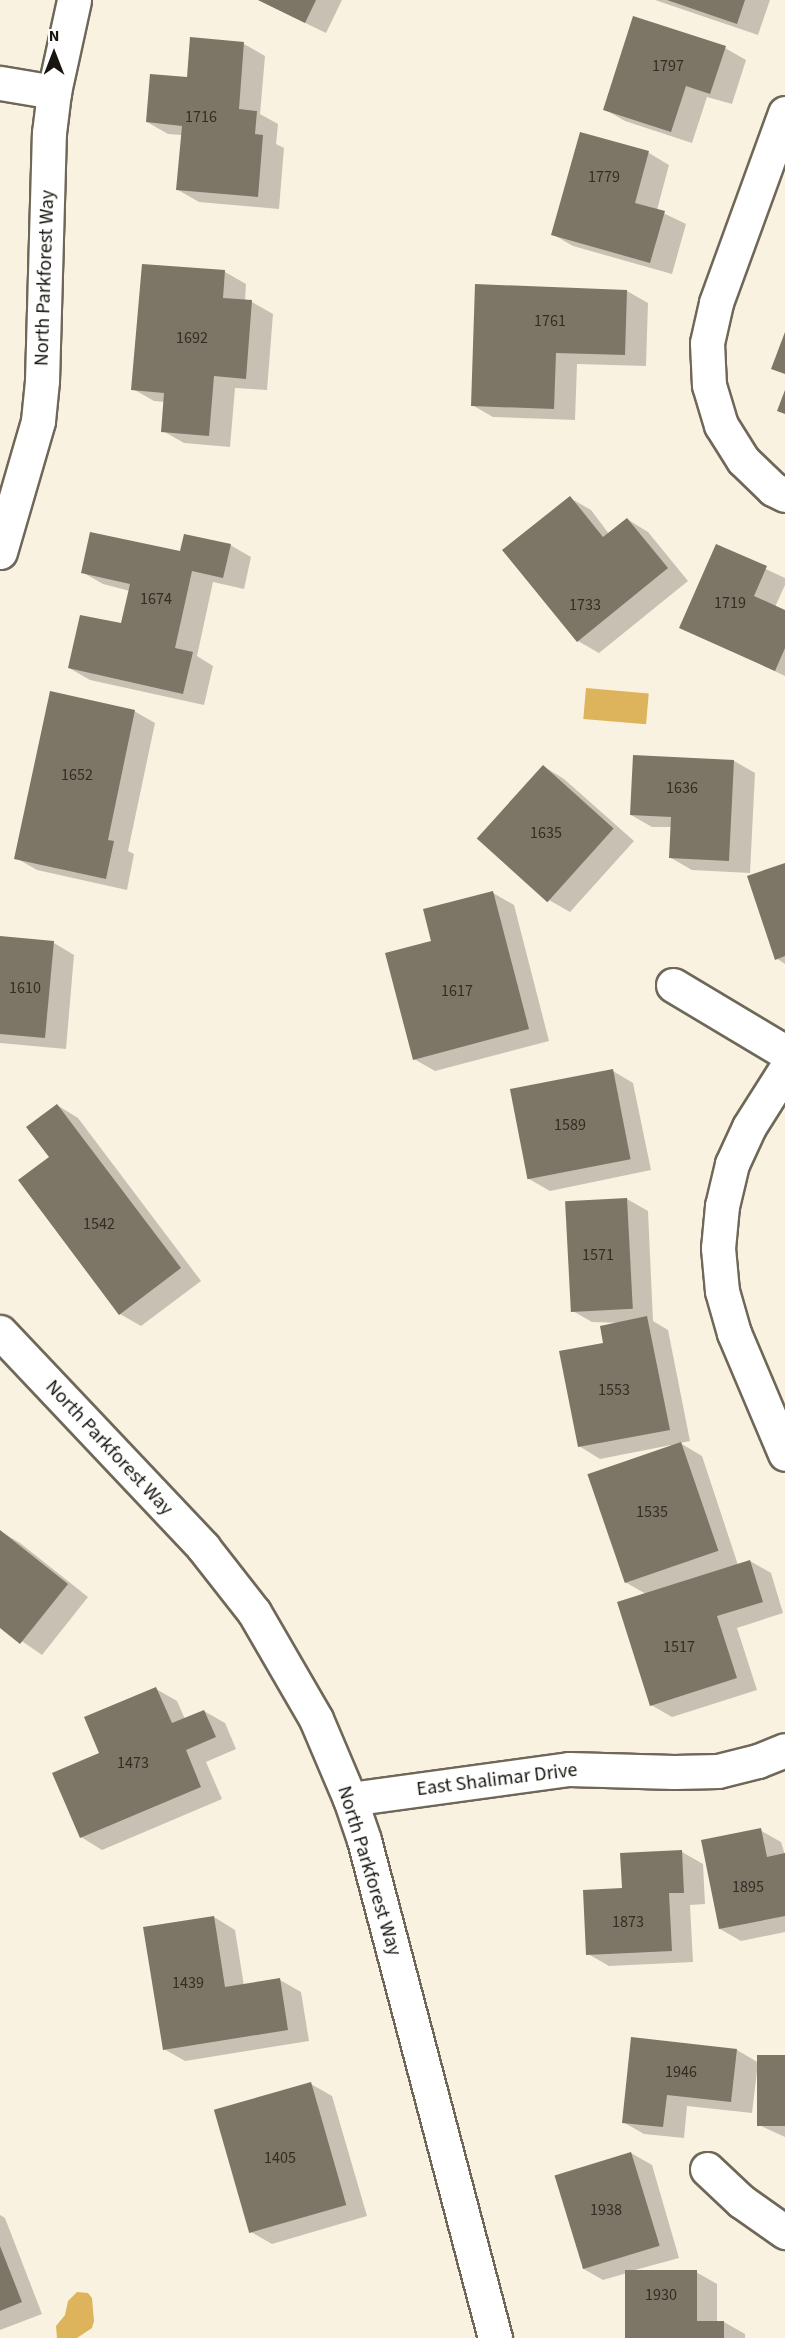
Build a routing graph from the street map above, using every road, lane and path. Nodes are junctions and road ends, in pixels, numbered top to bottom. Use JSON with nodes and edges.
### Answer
{"nodes":[{"id":1,"x":74,"y":0,"type":"edge"},
{"id":2,"x":0,"y":83,"type":"edge"},
{"id":3,"x":54,"y":92,"type":"junction"},
{"id":4,"x":785,"y":113,"type":"edge"},
{"id":5,"x":785,"y":495,"type":"edge"},
{"id":6,"x":0,"y":552,"type":"edge"},
{"id":7,"x":673,"y":986,"type":"dead end"},
{"id":8,"x":785,"y":1052,"type":"edge"},
{"id":9,"x":785,"y":1070,"type":"edge"},
{"id":10,"x":0,"y":1332,"type":"edge"},
{"id":11,"x":785,"y":1454,"type":"edge"},
{"id":12,"x":785,"y":1750,"type":"edge"},
{"id":13,"x":350,"y":1799,"type":"junction"},
{"id":14,"x":707,"y":2169,"type":"dead end"},
{"id":15,"x":785,"y":2232,"type":"edge"},
{"id":16,"x":495,"y":2338,"type":"edge"}],
"edges":[{"from":1,"to":3,"type":"street","name":"North Parkforest Way"},
{"from":2,"to":3,"type":"street"},
{"from":3,"to":6,"type":"street","name":"North Parkforest Way"},
{"from":4,"to":5,"type":"street"},
{"from":7,"to":8,"type":"street"},
{"from":9,"to":11,"type":"street"},
{"from":10,"to":13,"type":"street","name":"North Parkforest Way"},
{"from":12,"to":13,"type":"street","name":"East Shalimar Drive"},
{"from":13,"to":16,"type":"street","name":"North Parkforest Way"},
{"from":14,"to":15,"type":"street"}]}
